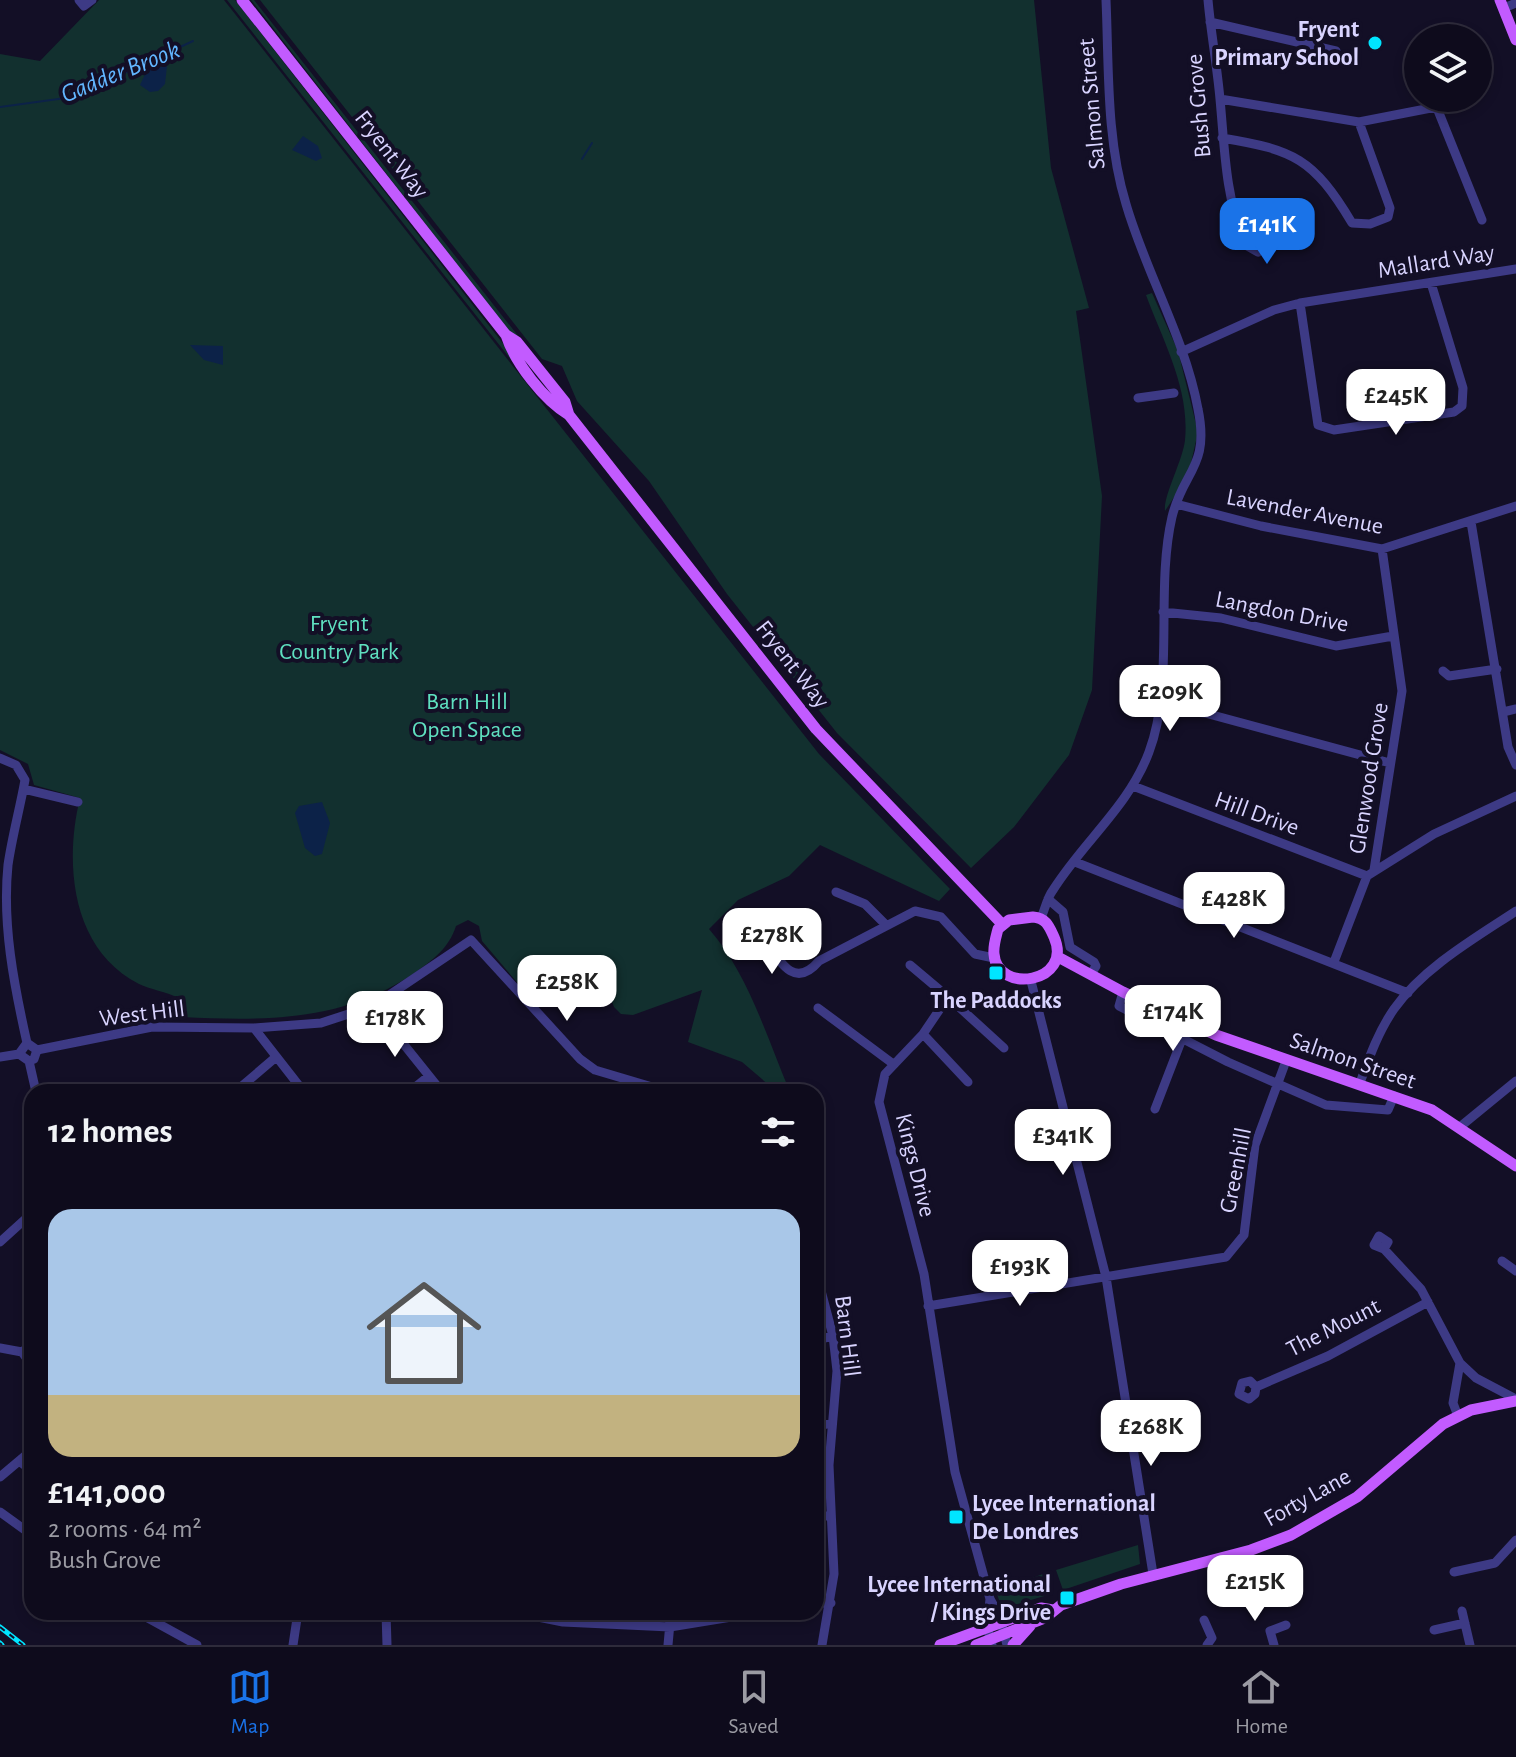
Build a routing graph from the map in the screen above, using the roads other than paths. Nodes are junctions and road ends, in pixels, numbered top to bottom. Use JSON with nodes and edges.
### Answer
{"nodes":[{"id":1,"x":79,"y":0,"type":"edge"},
{"id":2,"x":92,"y":0,"type":"edge"},
{"id":3,"x":242,"y":0,"type":"edge"},
{"id":4,"x":1106,"y":0,"type":"edge"},
{"id":5,"x":1208,"y":0,"type":"edge"},
{"id":6,"x":1516,"y":3,"type":"edge"},
{"id":7,"x":1502,"y":4,"type":"edge"},
{"id":8,"x":1210,"y":22,"type":"junction"},
{"id":9,"x":1516,"y":40,"type":"edge"},
{"id":10,"x":1336,"y":51,"type":"dead end"},
{"id":11,"x":1220,"y":99,"type":"junction"},
{"id":12,"x":1404,"y":111,"type":"edge"},
{"id":13,"x":1438,"y":112,"type":"edge"},
{"id":14,"x":1359,"y":122,"type":"junction"},
{"id":15,"x":1222,"y":138,"type":"junction"},
{"id":16,"x":1232,"y":207,"type":"junction"},
{"id":17,"x":1482,"y":220,"type":"dead end"},
{"id":18,"x":1516,"y":269,"type":"edge"},
{"id":19,"x":1431,"y":283,"type":"junction"},
{"id":20,"x":1300,"y":303,"type":"junction"},
{"id":21,"x":1181,"y":352,"type":"junction"},
{"id":22,"x":1174,"y":393,"type":"dead end"},
{"id":23,"x":1138,"y":398,"type":"dead end"},
{"id":24,"x":1176,"y":504,"type":"junction"},
{"id":25,"x":1516,"y":506,"type":"edge"},
{"id":26,"x":1471,"y":522,"type":"junction"},
{"id":27,"x":1382,"y":549,"type":"junction"},
{"id":28,"x":1163,"y":612,"type":"junction"},
{"id":29,"x":1393,"y":636,"type":"junction"},
{"id":30,"x":1497,"y":669,"type":"junction"},
{"id":31,"x":1443,"y":671,"type":"dead end"},
{"id":32,"x":1158,"y":709,"type":"junction"},
{"id":33,"x":1516,"y":709,"type":"edge"},
{"id":34,"x":1503,"y":712,"type":"junction"},
{"id":35,"x":0,"y":758,"type":"edge"},
{"id":36,"x":1390,"y":763,"type":"junction"},
{"id":37,"x":1516,"y":765,"type":"edge"},
{"id":38,"x":24,"y":784,"type":"junction"},
{"id":39,"x":1133,"y":786,"type":"junction"},
{"id":40,"x":1516,"y":796,"type":"edge"},
{"id":41,"x":78,"y":802,"type":"dead end"},
{"id":42,"x":1075,"y":862,"type":"junction"},
{"id":43,"x":1370,"y":873,"type":"junction"},
{"id":44,"x":836,"y":892,"type":"dead end"},
{"id":45,"x":1048,"y":899,"type":"junction"},
{"id":46,"x":1516,"y":911,"type":"edge"},
{"id":47,"x":1041,"y":918,"type":"junction"},
{"id":48,"x":1001,"y":923,"type":"junction"},
{"id":49,"x":886,"y":925,"type":"junction"},
{"id":50,"x":758,"y":930,"type":"dead end"},
{"id":51,"x":1058,"y":957,"type":"junction"},
{"id":52,"x":994,"y":958,"type":"junction"},
{"id":53,"x":1334,"y":962,"type":"junction"},
{"id":54,"x":910,"y":965,"type":"dead end"},
{"id":55,"x":1091,"y":974,"type":"junction"},
{"id":56,"x":1031,"y":981,"type":"junction"},
{"id":57,"x":1123,"y":992,"type":"junction"},
{"id":58,"x":1408,"y":993,"type":"junction"},
{"id":59,"x":948,"y":997,"type":"junction"},
{"id":60,"x":373,"y":1006,"type":"junction"},
{"id":61,"x":818,"y":1008,"type":"dead end"},
{"id":62,"x":254,"y":1028,"type":"junction"},
{"id":63,"x":923,"y":1034,"type":"junction"},
{"id":64,"x":1182,"y":1039,"type":"junction"},
{"id":65,"x":27,"y":1043,"type":"junction"},
{"id":66,"x":1004,"y":1048,"type":"dead end"},
{"id":67,"x":37,"y":1050,"type":"junction"},
{"id":68,"x":19,"y":1054,"type":"junction"},
{"id":69,"x":0,"y":1057,"type":"edge"},
{"id":70,"x":276,"y":1057,"type":"junction"},
{"id":71,"x":29,"y":1061,"type":"junction"},
{"id":72,"x":1286,"y":1061,"type":"junction"},
{"id":73,"x":892,"y":1063,"type":"junction"},
{"id":74,"x":429,"y":1076,"type":"junction"},
{"id":75,"x":1516,"y":1081,"type":"edge"},
{"id":76,"x":968,"y":1082,"type":"dead end"},
{"id":77,"x":1360,"y":1083,"type":"junction"},
{"id":78,"x":34,"y":1084,"type":"edge"},
{"id":79,"x":244,"y":1084,"type":"edge"},
{"id":80,"x":298,"y":1084,"type":"edge"},
{"id":81,"x":419,"y":1084,"type":"edge"},
{"id":82,"x":436,"y":1084,"type":"edge"},
{"id":83,"x":642,"y":1084,"type":"edge"},
{"id":84,"x":1279,"y":1084,"type":"junction"},
{"id":85,"x":1394,"y":1096,"type":"junction"},
{"id":86,"x":1155,"y":1109,"type":"dead end"},
{"id":87,"x":1461,"y":1126,"type":"junction"},
{"id":88,"x":1516,"y":1166,"type":"edge"},
{"id":89,"x":24,"y":1220,"type":"edge"},
{"id":90,"x":0,"y":1242,"type":"edge"},
{"id":91,"x":1384,"y":1249,"type":"dead end"},
{"id":92,"x":1502,"y":1261,"type":"dead end"},
{"id":93,"x":1516,"y":1271,"type":"edge"},
{"id":94,"x":1106,"y":1277,"type":"junction"},
{"id":95,"x":824,"y":1302,"type":"edge"},
{"id":96,"x":1428,"y":1302,"type":"junction"},
{"id":97,"x":928,"y":1306,"type":"junction"},
{"id":98,"x":833,"y":1336,"type":"junction"},
{"id":99,"x":824,"y":1338,"type":"edge"},
{"id":100,"x":0,"y":1348,"type":"edge"},
{"id":101,"x":22,"y":1352,"type":"joint"},
{"id":102,"x":24,"y":1355,"type":"edge"},
{"id":103,"x":1460,"y":1363,"type":"junction"},
{"id":104,"x":1256,"y":1387,"type":"dead end"},
{"id":105,"x":1516,"y":1400,"type":"edge"},
{"id":106,"x":1458,"y":1416,"type":"junction"},
{"id":107,"x":831,"y":1423,"type":"junction"},
{"id":108,"x":824,"y":1425,"type":"edge"},
{"id":109,"x":24,"y":1457,"type":"edge"},
{"id":110,"x":19,"y":1461,"type":"junction"},
{"id":111,"x":24,"y":1465,"type":"edge"},
{"id":112,"x":0,"y":1477,"type":"edge"},
{"id":113,"x":0,"y":1512,"type":"edge"},
{"id":114,"x":831,"y":1515,"type":"junction"},
{"id":115,"x":824,"y":1516,"type":"edge"},
{"id":116,"x":24,"y":1529,"type":"edge"},
{"id":117,"x":1516,"y":1540,"type":"edge"},
{"id":118,"x":1454,"y":1572,"type":"dead end"},
{"id":119,"x":1153,"y":1574,"type":"junction"},
{"id":120,"x":990,"y":1599,"type":"junction"},
{"id":121,"x":824,"y":1603,"type":"edge"},
{"id":122,"x":831,"y":1603,"type":"junction"},
{"id":123,"x":1053,"y":1610,"type":"junction"},
{"id":124,"x":1462,"y":1611,"type":"dead end"},
{"id":125,"x":152,"y":1620,"type":"edge"},
{"id":126,"x":297,"y":1620,"type":"edge"},
{"id":127,"x":386,"y":1620,"type":"edge"},
{"id":128,"x":553,"y":1620,"type":"edge"},
{"id":129,"x":670,"y":1620,"type":"edge"},
{"id":130,"x":713,"y":1620,"type":"edge"},
{"id":131,"x":1204,"y":1620,"type":"dead end"},
{"id":132,"x":1465,"y":1623,"type":"junction"},
{"id":133,"x":1286,"y":1625,"type":"dead end"},
{"id":134,"x":670,"y":1627,"type":"junction"},
{"id":135,"x":987,"y":1627,"type":"junction"},
{"id":136,"x":1434,"y":1630,"type":"dead end"},
{"id":137,"x":1006,"y":1637,"type":"edge"},
{"id":138,"x":991,"y":1642,"type":"edge"},
{"id":139,"x":197,"y":1645,"type":"edge"},
{"id":140,"x":293,"y":1645,"type":"edge"},
{"id":141,"x":387,"y":1645,"type":"edge"},
{"id":142,"x":668,"y":1645,"type":"edge"},
{"id":143,"x":822,"y":1645,"type":"edge"},
{"id":144,"x":940,"y":1645,"type":"edge"},
{"id":145,"x":976,"y":1645,"type":"edge"},
{"id":146,"x":1207,"y":1645,"type":"edge"},
{"id":147,"x":1274,"y":1645,"type":"edge"},
{"id":148,"x":1470,"y":1645,"type":"edge"}],
"edges":[{"from":1,"to":2,"type":"street"},
{"from":3,"to":48,"type":"main road","name":"Fryent Way"},
{"from":4,"to":21,"type":"street","name":"Salmon Street"},
{"from":5,"to":8,"type":"street","name":"Bush Grove"},
{"from":6,"to":7,"type":"street"},
{"from":7,"to":9,"type":"main road"},
{"from":8,"to":10,"type":"street"},
{"from":8,"to":11,"type":"street","name":"Bush Grove"},
{"from":11,"to":14,"type":"street"},
{"from":11,"to":15,"type":"street","name":"Bush Grove"},
{"from":12,"to":14,"type":"street"},
{"from":13,"to":17,"type":"street"},
{"from":14,"to":15,"type":"street"},
{"from":15,"to":16,"type":"street","name":"Bush Grove"},
{"from":16,"to":16,"type":"street","name":"Bush Grove"},
{"from":18,"to":19,"type":"street","name":"Mallard Way"},
{"from":19,"to":20,"type":"street","name":"Mallard Way"},
{"from":19,"to":20,"type":"street"},
{"from":20,"to":21,"type":"street","name":"Mallard Way"},
{"from":21,"to":24,"type":"street","name":"Salmon Street"},
{"from":22,"to":23,"type":"street"},
{"from":24,"to":27,"type":"street","name":"Lavender Avenue"},
{"from":24,"to":28,"type":"street","name":"Salmon Street"},
{"from":25,"to":26,"type":"street","name":"Lavender Avenue"},
{"from":26,"to":27,"type":"street","name":"Lavender Avenue"},
{"from":26,"to":30,"type":"street"},
{"from":27,"to":29,"type":"street","name":"Glenwood Grove"},
{"from":28,"to":29,"type":"street","name":"Langdon Drive"},
{"from":28,"to":32,"type":"street","name":"Salmon Street"},
{"from":29,"to":36,"type":"street","name":"Glenwood Grove"},
{"from":30,"to":31,"type":"street"},
{"from":30,"to":34,"type":"street"},
{"from":32,"to":36,"type":"street"},
{"from":32,"to":39,"type":"street","name":"Salmon Street"},
{"from":33,"to":34,"type":"street"},
{"from":34,"to":37,"type":"street"},
{"from":35,"to":38,"type":"street"},
{"from":36,"to":43,"type":"street","name":"Glenwood Grove"},
{"from":38,"to":41,"type":"street"},
{"from":38,"to":65,"type":"street"},
{"from":39,"to":42,"type":"street","name":"Salmon Street"},
{"from":39,"to":43,"type":"street","name":"Hill Drive"},
{"from":40,"to":43,"type":"street"},
{"from":42,"to":45,"type":"street","name":"Salmon Street"},
{"from":42,"to":53,"type":"street"},
{"from":43,"to":53,"type":"street","name":"Glenwood Grove"},
{"from":44,"to":49,"type":"street"},
{"from":45,"to":47,"type":"street","name":"Salmon Street"},
{"from":45,"to":55,"type":"street"},
{"from":46,"to":58,"type":"street"},
{"from":47,"to":48,"type":"main road"},
{"from":47,"to":51,"type":"main road"},
{"from":48,"to":52,"type":"main road"},
{"from":49,"to":50,"type":"street"},
{"from":49,"to":52,"type":"street"},
{"from":51,"to":55,"type":"main road","name":"Salmon Street"},
{"from":51,"to":56,"type":"main road"},
{"from":52,"to":56,"type":"main road"},
{"from":53,"to":58,"type":"street"},
{"from":54,"to":59,"type":"street"},
{"from":55,"to":57,"type":"main road","name":"Salmon Street"},
{"from":56,"to":94,"type":"street"},
{"from":57,"to":64,"type":"street","name":"Salmon Street"},
{"from":57,"to":72,"type":"main road","name":"Salmon Street"},
{"from":58,"to":77,"type":"street"},
{"from":59,"to":63,"type":"street","name":"Kings Drive"},
{"from":59,"to":66,"type":"street"},
{"from":60,"to":62,"type":"street"},
{"from":60,"to":74,"type":"street"},
{"from":60,"to":83,"type":"street"},
{"from":61,"to":73,"type":"street"},
{"from":62,"to":67,"type":"street","name":"West Hill"},
{"from":62,"to":70,"type":"street"},
{"from":63,"to":73,"type":"street","name":"Kings Drive"},
{"from":63,"to":76,"type":"street"},
{"from":64,"to":84,"type":"street","name":"Salmon Street"},
{"from":64,"to":86,"type":"street"},
{"from":65,"to":67,"type":"street"},
{"from":65,"to":68,"type":"street"},
{"from":67,"to":71,"type":"street"},
{"from":68,"to":69,"type":"street"},
{"from":68,"to":71,"type":"street"},
{"from":70,"to":79,"type":"street"},
{"from":70,"to":80,"type":"street"},
{"from":71,"to":78,"type":"street"},
{"from":72,"to":77,"type":"main road","name":"Salmon Street"},
{"from":72,"to":84,"type":"street","name":"Greenhill"},
{"from":73,"to":97,"type":"street","name":"Kings Drive"},
{"from":74,"to":81,"type":"street"},
{"from":74,"to":82,"type":"street"},
{"from":75,"to":87,"type":"street"},
{"from":77,"to":85,"type":"main road","name":"Salmon Street"},
{"from":84,"to":85,"type":"street","name":"Salmon Street"},
{"from":84,"to":94,"type":"street","name":"Greenhill"},
{"from":85,"to":87,"type":"main road","name":"Salmon Street"},
{"from":87,"to":88,"type":"main road","name":"Salmon Street"},
{"from":89,"to":90,"type":"street"},
{"from":91,"to":96,"type":"street"},
{"from":92,"to":93,"type":"street"},
{"from":94,"to":97,"type":"street","name":"Greenhill"},
{"from":94,"to":119,"type":"street"},
{"from":95,"to":98,"type":"street","name":"Barn Hill"},
{"from":96,"to":103,"type":"street"},
{"from":96,"to":104,"type":"street","name":"The Mount"},
{"from":97,"to":120,"type":"street","name":"Kings Drive"},
{"from":98,"to":99,"type":"street"},
{"from":98,"to":107,"type":"street","name":"Barn Hill"},
{"from":100,"to":101,"type":"street"},
{"from":101,"to":102,"type":"street"},
{"from":103,"to":105,"type":"street"},
{"from":103,"to":106,"type":"street"},
{"from":105,"to":106,"type":"main road","name":"Forty Lane"},
{"from":106,"to":119,"type":"main road","name":"Forty Lane"},
{"from":107,"to":108,"type":"street"},
{"from":107,"to":114,"type":"street","name":"Barn Hill"},
{"from":109,"to":110,"type":"street"},
{"from":110,"to":111,"type":"street"},
{"from":110,"to":112,"type":"street"},
{"from":113,"to":116,"type":"street"},
{"from":114,"to":115,"type":"street"},
{"from":114,"to":122,"type":"street","name":"Barn Hill"},
{"from":117,"to":118,"type":"street"},
{"from":119,"to":123,"type":"main road","name":"Forty Lane"},
{"from":120,"to":135,"type":"street"},
{"from":120,"to":137,"type":"street"},
{"from":121,"to":122,"type":"street"},
{"from":122,"to":143,"type":"street","name":"Barn Hill"},
{"from":123,"to":137,"type":"main road"},
{"from":123,"to":137,"type":"main road"},
{"from":124,"to":132,"type":"street"},
{"from":125,"to":139,"type":"street"},
{"from":126,"to":140,"type":"street"},
{"from":127,"to":141,"type":"street"},
{"from":128,"to":134,"type":"street"},
{"from":129,"to":134,"type":"street"},
{"from":130,"to":134,"type":"street"},
{"from":131,"to":146,"type":"street"},
{"from":132,"to":136,"type":"street"},
{"from":132,"to":148,"type":"street"},
{"from":133,"to":147,"type":"street"},
{"from":134,"to":142,"type":"street"},
{"from":135,"to":137,"type":"main road"},
{"from":135,"to":138,"type":"street"},
{"from":135,"to":144,"type":"main road"},
{"from":137,"to":138,"type":"main road"},
{"from":138,"to":145,"type":"main road"}]}
